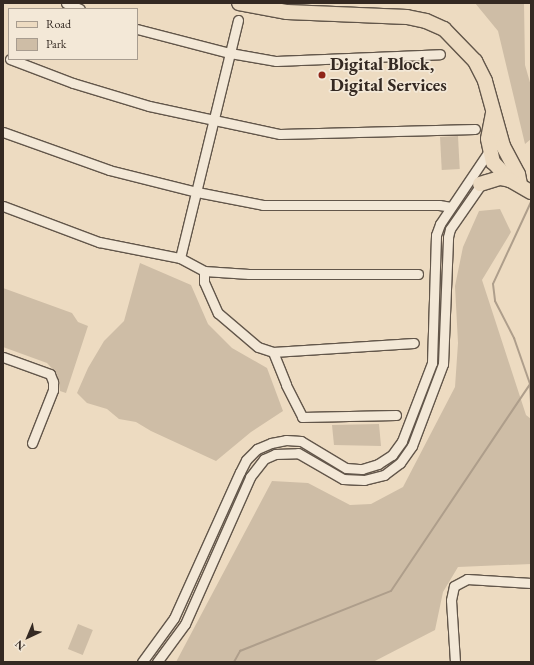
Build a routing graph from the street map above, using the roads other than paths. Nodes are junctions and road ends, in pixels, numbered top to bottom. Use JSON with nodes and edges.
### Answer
{"nodes":[{"id":1,"x":66,"y":3,"type":"edge"},
{"id":2,"x":239,"y":3,"type":"edge"},
{"id":3,"x":78,"y":8,"type":"edge"},
{"id":4,"x":238,"y":20,"type":"dead end"},
{"id":5,"x":138,"y":29,"type":"edge"},
{"id":6,"x":230,"y":53,"type":"junction"},
{"id":7,"x":440,"y":54,"type":"dead end"},
{"id":8,"x":12,"y":60,"type":"edge"},
{"id":9,"x":493,"y":113,"type":"junction"},
{"id":10,"x":214,"y":121,"type":"junction"},
{"id":11,"x":475,"y":129,"type":"dead end"},
{"id":12,"x":3,"y":132,"type":"edge"},
{"id":13,"x":503,"y":146,"type":"junction"},
{"id":14,"x":489,"y":151,"type":"junction"},
{"id":15,"x":509,"y":160,"type":"junction"},
{"id":16,"x":517,"y":183,"type":"edge"},
{"id":17,"x":480,"y":184,"type":"joint"},
{"id":18,"x":197,"y":192,"type":"junction"},
{"id":19,"x":456,"y":199,"type":"junction"},
{"id":20,"x":3,"y":206,"type":"edge"},
{"id":21,"x":466,"y":206,"type":"junction"},
{"id":22,"x":448,"y":211,"type":"junction"},
{"id":23,"x":455,"y":221,"type":"junction"},
{"id":24,"x":180,"y":258,"type":"junction"},
{"id":25,"x":204,"y":271,"type":"junction"},
{"id":26,"x":418,"y":274,"type":"dead end"},
{"id":27,"x":414,"y":343,"type":"dead end"},
{"id":28,"x":432,"y":350,"type":"junction"},
{"id":29,"x":444,"y":350,"type":"junction"},
{"id":30,"x":273,"y":352,"type":"junction"},
{"id":31,"x":3,"y":357,"type":"edge"},
{"id":32,"x":396,"y":415,"type":"dead end"},
{"id":33,"x":32,"y":443,"type":"dead end"},
{"id":34,"x":531,"y":583,"type":"edge"},
{"id":35,"x":142,"y":662,"type":"edge"},
{"id":36,"x":157,"y":662,"type":"edge"},
{"id":37,"x":455,"y":662,"type":"edge"}],
"edges":[{"from":1,"to":3,"type":"street"},
{"from":2,"to":9,"type":"main road"},
{"from":4,"to":6,"type":"street"},
{"from":5,"to":6,"type":"street"},
{"from":6,"to":7,"type":"street"},
{"from":6,"to":10,"type":"street"},
{"from":8,"to":10,"type":"street"},
{"from":9,"to":13,"type":"main road"},
{"from":9,"to":14,"type":"main road"},
{"from":10,"to":11,"type":"street"},
{"from":10,"to":18,"type":"street"},
{"from":12,"to":18,"type":"street"},
{"from":13,"to":14,"type":"main road"},
{"from":13,"to":15,"type":"main road"},
{"from":14,"to":16,"type":"main road"},
{"from":14,"to":19,"type":"street"},
{"from":15,"to":16,"type":"main road"},
{"from":15,"to":16,"type":"main road"},
{"from":16,"to":17,"type":"main road"},
{"from":17,"to":21,"type":"street"},
{"from":18,"to":22,"type":"street"},
{"from":18,"to":24,"type":"street"},
{"from":19,"to":21,"type":"street"},
{"from":19,"to":22,"type":"street"},
{"from":20,"to":24,"type":"street"},
{"from":21,"to":23,"type":"street"},
{"from":22,"to":23,"type":"street"},
{"from":22,"to":28,"type":"street"},
{"from":23,"to":29,"type":"street"},
{"from":24,"to":25,"type":"street"},
{"from":25,"to":26,"type":"street"},
{"from":25,"to":30,"type":"street"},
{"from":27,"to":30,"type":"street"},
{"from":28,"to":29,"type":"street"},
{"from":28,"to":35,"type":"street"},
{"from":29,"to":36,"type":"street"},
{"from":30,"to":32,"type":"street"},
{"from":31,"to":33,"type":"street"},
{"from":34,"to":37,"type":"street"}]}
